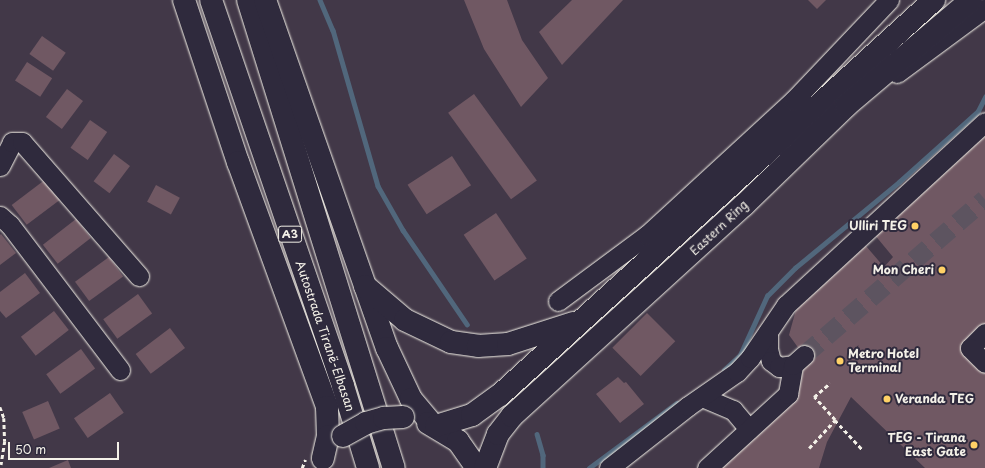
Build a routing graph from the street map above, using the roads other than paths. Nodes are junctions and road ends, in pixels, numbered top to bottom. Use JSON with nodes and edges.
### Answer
{"nodes":[{"id":1,"x":184,"y":0,"type":"edge"},
{"id":2,"x":211,"y":0,"type":"edge"},
{"id":3,"x":248,"y":0,"type":"edge"},
{"id":4,"x":265,"y":0,"type":"edge"},
{"id":5,"x":889,"y":0,"type":"edge"},
{"id":6,"x":934,"y":0,"type":"edge"},
{"id":7,"x":971,"y":0,"type":"edge"},
{"id":8,"x":985,"y":8,"type":"edge"},
{"id":9,"x":846,"y":106,"type":"junction"},
{"id":10,"x":985,"y":122,"type":"edge"},
{"id":11,"x":0,"y":166,"type":"edge"},
{"id":12,"x":0,"y":216,"type":"edge"},
{"id":13,"x":139,"y":276,"type":"dead end"},
{"id":14,"x":363,"y":284,"type":"junction"},
{"id":15,"x":558,"y":301,"type":"dead end"},
{"id":16,"x":580,"y":320,"type":"junction"},
{"id":17,"x":768,"y":332,"type":"junction"},
{"id":18,"x":985,"y":333,"type":"edge"},
{"id":19,"x":985,"y":363,"type":"edge"},
{"id":20,"x":120,"y":370,"type":"dead end"},
{"id":21,"x":702,"y":397,"type":"junction"},
{"id":22,"x":434,"y":425,"type":"junction"},
{"id":23,"x":749,"y":430,"type":"junction"},
{"id":24,"x":320,"y":463,"type":"edge"},
{"id":25,"x":368,"y":468,"type":"edge"},
{"id":26,"x":394,"y":468,"type":"edge"},
{"id":27,"x":477,"y":468,"type":"edge"},
{"id":28,"x":485,"y":468,"type":"edge"},
{"id":29,"x":609,"y":468,"type":"edge"},
{"id":30,"x":707,"y":468,"type":"edge"}],
"edges":[{"from":1,"to":24,"type":"highway"},
{"from":2,"to":25,"type":"highway","name":"Autostrada Tiranë-Elbasan","number":"A3"},
{"from":3,"to":26,"type":"highway","name":"Autostrada Tiranë-Elbasan","number":"A3"},
{"from":4,"to":14,"type":"highway"},
{"from":5,"to":15,"type":"street"},
{"from":6,"to":16,"type":"highway","name":"Eastern Ring"},
{"from":7,"to":9,"type":"highway","name":"Eastern Ring"},
{"from":8,"to":9,"type":"street"},
{"from":9,"to":28,"type":"highway","name":"Eastern Ring"},
{"from":10,"to":17,"type":"street"},
{"from":11,"to":13,"type":"street"},
{"from":12,"to":20,"type":"street"},
{"from":14,"to":16,"type":"highway"},
{"from":14,"to":22,"type":"highway"},
{"from":16,"to":22,"type":"highway","name":"Eastern Ring"},
{"from":17,"to":21,"type":"street"},
{"from":17,"to":23,"type":"street"},
{"from":18,"to":19,"type":"street"},
{"from":21,"to":23,"type":"street"},
{"from":21,"to":29,"type":"street"},
{"from":22,"to":24,"type":"highway","bridge":true},
{"from":22,"to":27,"type":"highway"},
{"from":23,"to":30,"type":"street"}]}
